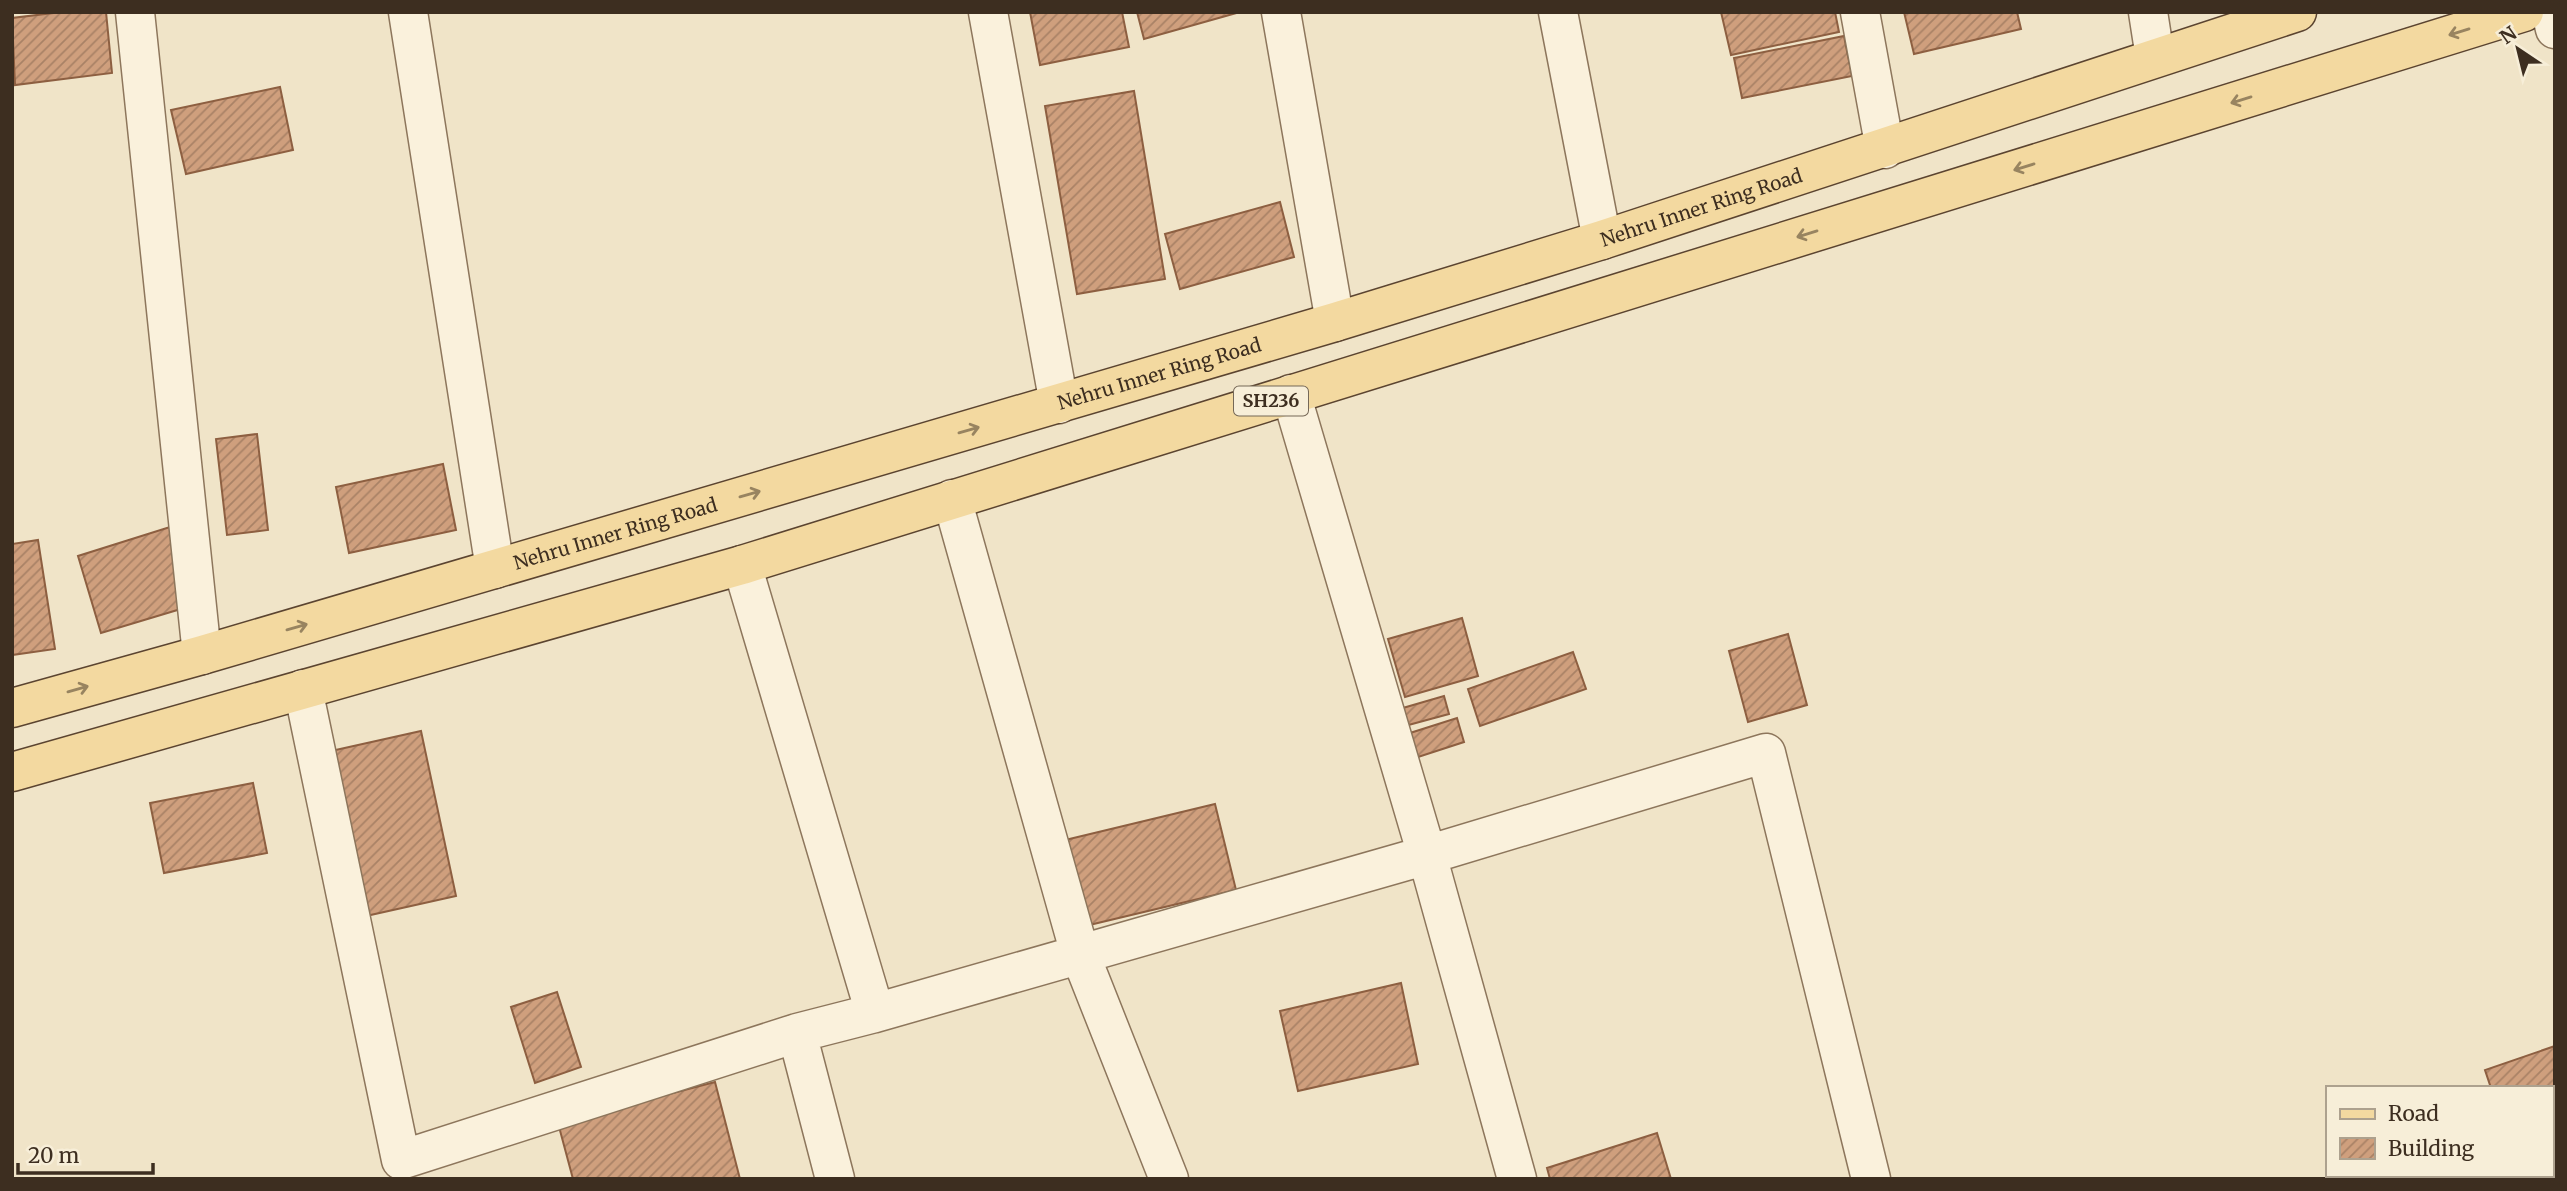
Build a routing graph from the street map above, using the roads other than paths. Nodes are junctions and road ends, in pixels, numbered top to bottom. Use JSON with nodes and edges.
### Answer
{"nodes":[{"id":1,"x":135,"y":12,"type":"edge"},
{"id":2,"x":408,"y":12,"type":"edge"},
{"id":3,"x":988,"y":12,"type":"edge"},
{"id":4,"x":1281,"y":12,"type":"edge"},
{"id":5,"x":1558,"y":12,"type":"edge"},
{"id":6,"x":1860,"y":12,"type":"edge"},
{"id":7,"x":2148,"y":12,"type":"edge"},
{"id":8,"x":2297,"y":12,"type":"edge"},
{"id":9,"x":2524,"y":12,"type":"edge"},
{"id":10,"x":2551,"y":12,"type":"edge"},
{"id":11,"x":2555,"y":29,"type":"edge"},
{"id":12,"x":2155,"y":57,"type":"junction"},
{"id":13,"x":1885,"y":149,"type":"junction"},
{"id":14,"x":1602,"y":240,"type":"junction"},
{"id":15,"x":1335,"y":322,"type":"junction"},
{"id":16,"x":1291,"y":394,"type":"junction"},
{"id":17,"x":1059,"y":404,"type":"junction"},
{"id":18,"x":953,"y":499,"type":"junction"},
{"id":19,"x":742,"y":565,"type":"junction"},
{"id":20,"x":495,"y":569,"type":"junction"},
{"id":21,"x":202,"y":655,"type":"junction"},
{"id":22,"x":303,"y":689,"type":"junction"},
{"id":23,"x":12,"y":708,"type":"edge"},
{"id":24,"x":12,"y":772,"type":"edge"},
{"id":25,"x":1427,"y":855,"type":"junction"},
{"id":26,"x":1080,"y":954,"type":"junction"},
{"id":27,"x":875,"y":1013,"type":"junction"},
{"id":28,"x":797,"y":1032,"type":"junction"},
{"id":29,"x":403,"y":1169,"type":"edge"},
{"id":30,"x":835,"y":1179,"type":"edge"},
{"id":31,"x":1169,"y":1179,"type":"edge"},
{"id":32,"x":1517,"y":1179,"type":"edge"},
{"id":33,"x":1871,"y":1179,"type":"edge"}],
"edges":[{"from":1,"to":21,"type":"street"},
{"from":2,"to":20,"type":"street"},
{"from":3,"to":17,"type":"street"},
{"from":4,"to":15,"type":"street"},
{"from":5,"to":14,"type":"street"},
{"from":6,"to":13,"type":"street"},
{"from":7,"to":12,"type":"street"},
{"from":8,"to":12,"type":"main road","name":"Nehru Inner Ring Road"},
{"from":9,"to":16,"type":"main road","number":"SH236","one_way":true},
{"from":10,"to":11,"type":"street"},
{"from":12,"to":13,"type":"main road","name":"Nehru Inner Ring Road"},
{"from":13,"to":14,"type":"main road","name":"Nehru Inner Ring Road"},
{"from":14,"to":15,"type":"main road","name":"Nehru Inner Ring Road"},
{"from":15,"to":17,"type":"main road","name":"Nehru Inner Ring Road"},
{"from":16,"to":18,"type":"main road","number":"SH236"},
{"from":16,"to":25,"type":"street"},
{"from":20,"to":17,"type":"main road","name":"Nehru Inner Ring Road","one_way":true},
{"from":18,"to":19,"type":"main road","number":"SH236"},
{"from":18,"to":26,"type":"street"},
{"from":19,"to":22,"type":"main road","number":"SH236"},
{"from":19,"to":27,"type":"street"},
{"from":21,"to":20,"type":"main road","name":"Nehru Inner Ring Road","one_way":true},
{"from":23,"to":21,"type":"main road","name":"Nehru Inner Ring Road","one_way":true},
{"from":22,"to":24,"type":"main road","number":"SH236"},
{"from":22,"to":29,"type":"street"},
{"from":25,"to":26,"type":"street"},
{"from":25,"to":32,"type":"street"},
{"from":25,"to":33,"type":"street"},
{"from":26,"to":27,"type":"street"},
{"from":26,"to":31,"type":"street"},
{"from":27,"to":28,"type":"street"},
{"from":28,"to":29,"type":"street"},
{"from":28,"to":30,"type":"street"}]}
